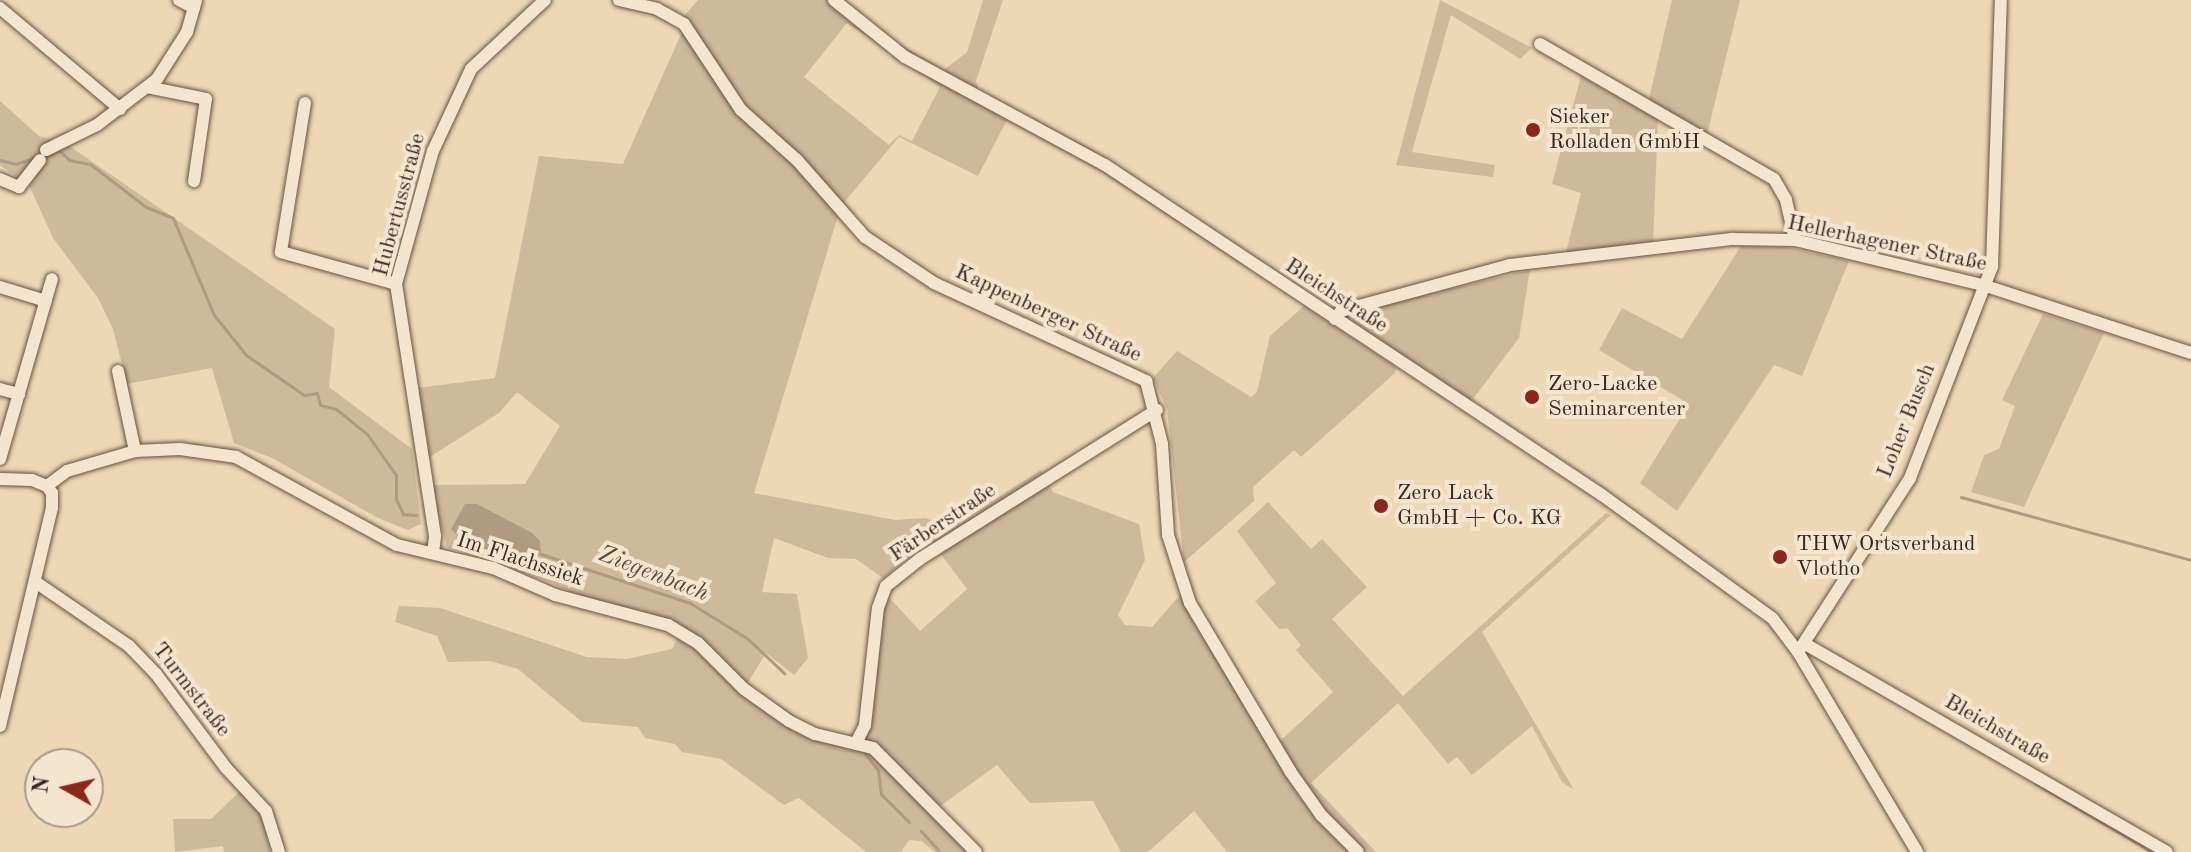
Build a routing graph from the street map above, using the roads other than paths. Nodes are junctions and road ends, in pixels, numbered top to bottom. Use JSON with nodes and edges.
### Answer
{"nodes":[{"id":1,"x":179,"y":0,"type":"edge"},
{"id":2,"x":545,"y":0,"type":"edge"},
{"id":3,"x":619,"y":0,"type":"edge"},
{"id":4,"x":834,"y":0,"type":"edge"},
{"id":5,"x":2001,"y":0,"type":"edge"},
{"id":6,"x":195,"y":4,"type":"edge"},
{"id":7,"x":5,"y":6,"type":"edge"},
{"id":8,"x":1540,"y":44,"type":"dead end"},
{"id":9,"x":147,"y":87,"type":"junction"},
{"id":10,"x":305,"y":103,"type":"dead end"},
{"id":11,"x":120,"y":109,"type":"junction"},
{"id":12,"x":0,"y":179,"type":"edge"},
{"id":13,"x":194,"y":181,"type":"dead end"},
{"id":14,"x":1795,"y":240,"type":"junction"},
{"id":15,"x":52,"y":279,"type":"dead end"},
{"id":16,"x":396,"y":284,"type":"junction"},
{"id":17,"x":1986,"y":286,"type":"junction"},
{"id":18,"x":0,"y":287,"type":"edge"},
{"id":19,"x":46,"y":301,"type":"junction"},
{"id":20,"x":1335,"y":319,"type":"junction"},
{"id":21,"x":2191,"y":353,"type":"edge"},
{"id":22,"x":118,"y":371,"type":"dead end"},
{"id":23,"x":0,"y":389,"type":"edge"},
{"id":24,"x":19,"y":394,"type":"junction"},
{"id":25,"x":1157,"y":410,"type":"junction"},
{"id":26,"x":135,"y":451,"type":"junction"},
{"id":27,"x":0,"y":459,"type":"edge"},
{"id":28,"x":0,"y":479,"type":"edge"},
{"id":29,"x":47,"y":486,"type":"junction"},
{"id":30,"x":433,"y":553,"type":"junction"},
{"id":31,"x":37,"y":583,"type":"junction"},
{"id":32,"x":1802,"y":648,"type":"junction"},
{"id":33,"x":0,"y":726,"type":"edge"},
{"id":34,"x":857,"y":741,"type":"junction"},
{"id":35,"x":279,"y":852,"type":"edge"},
{"id":36,"x":976,"y":852,"type":"edge"},
{"id":37,"x":1358,"y":852,"type":"edge"},
{"id":38,"x":1917,"y":852,"type":"edge"},
{"id":39,"x":2167,"y":852,"type":"edge"}],
"edges":[{"from":1,"to":6,"type":"street"},
{"from":2,"to":16,"type":"street","name":"Hubertusstraße"},
{"from":3,"to":25,"type":"street","name":"Kappenberger Straße"},
{"from":4,"to":20,"type":"street","name":"Bleichstraße"},
{"from":5,"to":17,"type":"street","name":"Loher Busch"},
{"from":6,"to":9,"type":"street"},
{"from":7,"to":11,"type":"street"},
{"from":8,"to":14,"type":"street"},
{"from":9,"to":11,"type":"street"},
{"from":9,"to":13,"type":"street"},
{"from":10,"to":16,"type":"street"},
{"from":11,"to":12,"type":"street"},
{"from":14,"to":17,"type":"street","name":"Hellerhagener Straße"},
{"from":14,"to":20,"type":"street","name":"Hellerhagener Straße"},
{"from":15,"to":19,"type":"street"},
{"from":16,"to":30,"type":"street","name":"Hubertusstraße"},
{"from":17,"to":21,"type":"street","name":"Hellerhagener Straße"},
{"from":17,"to":32,"type":"street","name":"Loher Busch"},
{"from":18,"to":19,"type":"street"},
{"from":19,"to":24,"type":"street"},
{"from":20,"to":32,"type":"street","name":"Bleichstraße"},
{"from":22,"to":26,"type":"street"},
{"from":23,"to":24,"type":"street"},
{"from":24,"to":27,"type":"street"},
{"from":25,"to":34,"type":"street","name":"Färberstraße"},
{"from":25,"to":37,"type":"street","name":"Kappenberger Straße"},
{"from":26,"to":29,"type":"street","name":"Im Flachssiek"},
{"from":26,"to":30,"type":"street","name":"Im Flachssiek"},
{"from":28,"to":29,"type":"street"},
{"from":29,"to":31,"type":"street"},
{"from":30,"to":34,"type":"street","name":"Im Flachssiek"},
{"from":31,"to":33,"type":"street"},
{"from":31,"to":35,"type":"street","name":"Turmstraße"},
{"from":32,"to":38,"type":"street"},
{"from":32,"to":39,"type":"street","name":"Bleichstraße"},
{"from":34,"to":36,"type":"street","name":"Im Flachssiek"}]}
